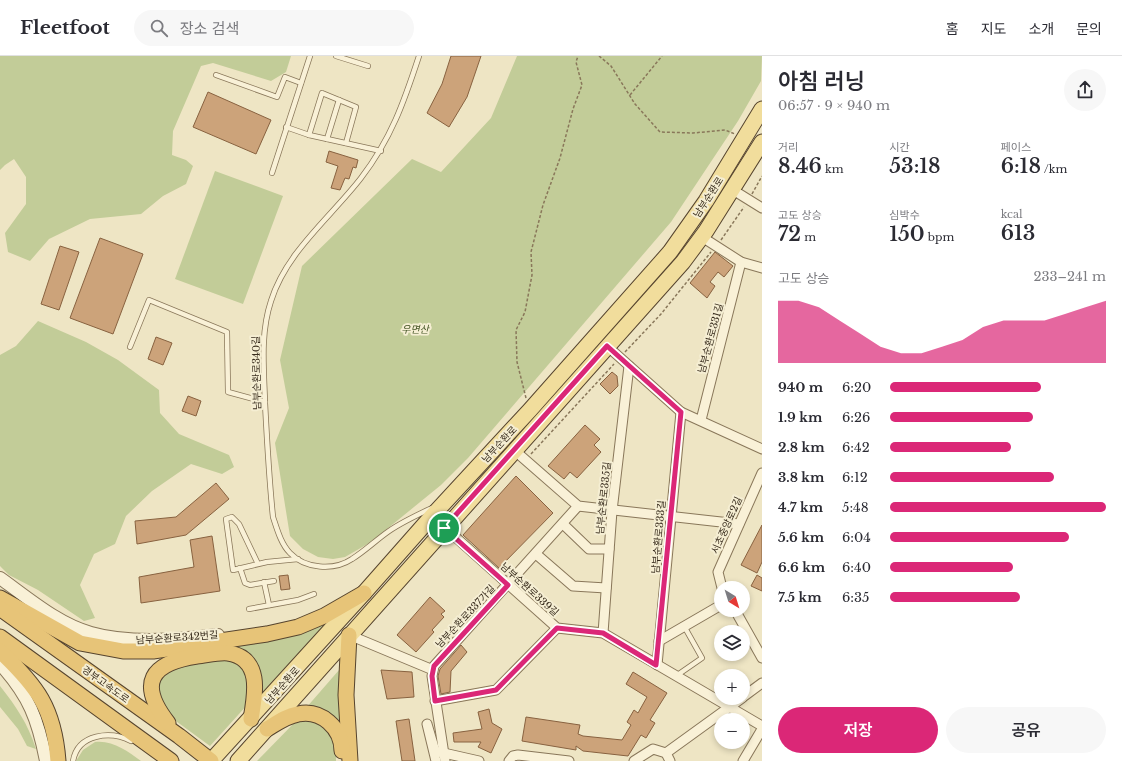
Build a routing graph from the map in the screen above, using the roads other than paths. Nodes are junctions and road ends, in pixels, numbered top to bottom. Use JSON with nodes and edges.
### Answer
{"nodes":[{"id":1,"x":310,"y":56,"type":"edge"},
{"id":2,"x":336,"y":56,"type":"edge"},
{"id":3,"x":419,"y":56,"type":"edge"},
{"id":4,"x":368,"y":66,"type":"dead end"},
{"id":5,"x":216,"y":75,"type":"dead end"},
{"id":6,"x":301,"y":82,"type":"junction"},
{"id":7,"x":340,"y":100,"type":"junction"},
{"id":8,"x":762,"y":109,"type":"edge"},
{"id":9,"x":286,"y":127,"type":"junction"},
{"id":10,"x":309,"y":135,"type":"junction"},
{"id":11,"x":327,"y":139,"type":"junction"},
{"id":12,"x":762,"y":142,"type":"edge"},
{"id":13,"x":346,"y":144,"type":"junction"},
{"id":14,"x":381,"y":151,"type":"junction"},
{"id":15,"x":272,"y":173,"type":"dead end"},
{"id":16,"x":732,"y":190,"type":"junction"},
{"id":17,"x":762,"y":208,"type":"edge"},
{"id":18,"x":702,"y":237,"type":"junction"},
{"id":19,"x":742,"y":262,"type":"junction"},
{"id":20,"x":762,"y":268,"type":"edge"},
{"id":21,"x":607,"y":346,"type":"junction"},
{"id":22,"x":130,"y":347,"type":"dead end"},
{"id":23,"x":629,"y":366,"type":"junction"},
{"id":24,"x":265,"y":402,"type":"junction"},
{"id":25,"x":681,"y":412,"type":"junction"},
{"id":26,"x":701,"y":420,"type":"junction"},
{"id":27,"x":762,"y":449,"type":"edge"},
{"id":28,"x":514,"y":450,"type":"junction"},
{"id":29,"x":762,"y":473,"type":"edge"},
{"id":30,"x":446,"y":501,"type":"junction"},
{"id":31,"x":578,"y":506,"type":"junction"},
{"id":32,"x":612,"y":511,"type":"junction"},
{"id":33,"x":432,"y":516,"type":"junction"},
{"id":34,"x":671,"y":516,"type":"junction"},
{"id":35,"x":563,"y":524,"type":"junction"},
{"id":36,"x":739,"y":524,"type":"junction"},
{"id":37,"x":444,"y":528,"type":"junction"},
{"id":38,"x":609,"y":549,"type":"junction"},
{"id":39,"x":536,"y":554,"type":"junction"},
{"id":40,"x":298,"y":559,"type":"junction"},
{"id":41,"x":258,"y":564,"type":"junction"},
{"id":42,"x":240,"y":568,"type":"junction"},
{"id":43,"x":0,"y":578,"type":"edge"},
{"id":44,"x":274,"y":581,"type":"dead end"},
{"id":45,"x":720,"y":581,"type":"edge"},
{"id":46,"x":264,"y":582,"type":"junction"},
{"id":47,"x":508,"y":585,"type":"junction"},
{"id":48,"x":606,"y":588,"type":"junction"},
{"id":49,"x":364,"y":593,"type":"junction"},
{"id":50,"x":314,"y":594,"type":"dead end"},
{"id":51,"x":0,"y":598,"type":"edge"},
{"id":52,"x":270,"y":605,"type":"junction"},
{"id":53,"x":0,"y":608,"type":"edge"},
{"id":54,"x":249,"y":609,"type":"dead end"},
{"id":55,"x":714,"y":609,"type":"edge"},
{"id":56,"x":739,"y":617,"type":"edge"},
{"id":57,"x":684,"y":626,"type":"junction"},
{"id":58,"x":298,"y":627,"type":"junction"},
{"id":59,"x":557,"y":628,"type":"junction"},
{"id":60,"x":603,"y":633,"type":"junction"},
{"id":61,"x":349,"y":635,"type":"junction"},
{"id":62,"x":0,"y":637,"type":"edge"},
{"id":63,"x":659,"y":641,"type":"junction"},
{"id":64,"x":0,"y":651,"type":"edge"},
{"id":65,"x":762,"y":658,"type":"edge"},
{"id":66,"x":0,"y":664,"type":"edge"},
{"id":67,"x":656,"y":665,"type":"junction"},
{"id":68,"x":433,"y":670,"type":"junction"},
{"id":69,"x":676,"y":676,"type":"junction"},
{"id":70,"x":762,"y":683,"type":"edge"},
{"id":71,"x":750,"y":692,"type":"edge"},
{"id":72,"x":435,"y":701,"type":"junction"},
{"id":73,"x":732,"y":705,"type":"edge"},
{"id":74,"x":729,"y":707,"type":"junction"},
{"id":75,"x":251,"y":719,"type":"junction"},
{"id":76,"x":762,"y":728,"type":"edge"},
{"id":77,"x":267,"y":729,"type":"junction"},
{"id":78,"x":179,"y":736,"type":"junction"},
{"id":79,"x":444,"y":757,"type":"edge"},
{"id":80,"x":668,"y":757,"type":"edge"},
{"id":81,"x":167,"y":758,"type":"edge"},
{"id":82,"x":46,"y":761,"type":"edge"},
{"id":83,"x":58,"y":761,"type":"edge"},
{"id":84,"x":73,"y":761,"type":"edge"},
{"id":85,"x":211,"y":761,"type":"edge"},
{"id":86,"x":238,"y":761,"type":"edge"},
{"id":87,"x":342,"y":761,"type":"edge"},
{"id":88,"x":350,"y":761,"type":"edge"},
{"id":89,"x":436,"y":761,"type":"edge"},
{"id":90,"x":479,"y":761,"type":"edge"},
{"id":91,"x":509,"y":761,"type":"edge"},
{"id":92,"x":569,"y":761,"type":"edge"},
{"id":93,"x":634,"y":761,"type":"edge"},
{"id":94,"x":743,"y":761,"type":"edge"}],
"edges":[{"from":1,"to":6,"type":"lane"},
{"from":2,"to":4,"type":"lane"},
{"from":3,"to":14,"type":"lane","name":"남부순환로340길"},
{"from":5,"to":6,"type":"lane"},
{"from":6,"to":9,"type":"lane"},
{"from":7,"to":10,"type":"lane"},
{"from":7,"to":11,"type":"lane"},
{"from":7,"to":13,"type":"lane"},
{"from":8,"to":30,"type":"main road","name":"남부순환로"},
{"from":9,"to":10,"type":"lane"},
{"from":9,"to":15,"type":"lane"},
{"from":10,"to":11,"type":"lane"},
{"from":11,"to":13,"type":"lane"},
{"from":12,"to":16,"type":"main road","name":"남부순환로"},
{"from":13,"to":14,"type":"lane"},
{"from":14,"to":24,"type":"lane","name":"남부순환로340길"},
{"from":16,"to":17,"type":"street","name":"남부순환로"},
{"from":16,"to":18,"type":"main road","name":"남부순환로"},
{"from":18,"to":19,"type":"street"},
{"from":18,"to":21,"type":"main road","name":"남부순환로"},
{"from":19,"to":20,"type":"street"},
{"from":19,"to":26,"type":"street","name":"남부순환로331길"},
{"from":21,"to":23,"type":"street"},
{"from":21,"to":28,"type":"main road","name":"남부순환로"},
{"from":22,"to":24,"type":"lane"},
{"from":23,"to":25,"type":"street"},
{"from":23,"to":32,"type":"street","name":"남부순환로335길"},
{"from":24,"to":40,"type":"lane","name":"남부순환로340길"},
{"from":25,"to":26,"type":"street"},
{"from":25,"to":34,"type":"street","name":"남부순환로333길"},
{"from":26,"to":27,"type":"street"},
{"from":28,"to":31,"type":"street"},
{"from":28,"to":37,"type":"main road","name":"남부순환로"},
{"from":29,"to":36,"type":"street","name":"서초중앙로2길"},
{"from":30,"to":33,"type":"main road","name":"남부순환로"},
{"from":30,"to":40,"type":"lane","name":"남부순환로340길"},
{"from":31,"to":32,"type":"street"},
{"from":31,"to":35,"type":"street","name":"남부순환로337가길"},
{"from":32,"to":34,"type":"street"},
{"from":32,"to":38,"type":"street","name":"남부순환로335길"},
{"from":33,"to":37,"type":"street","name":"남부순환로339길"},
{"from":33,"to":49,"type":"main road","name":"남부순환로"},
{"from":34,"to":36,"type":"street"},
{"from":34,"to":63,"type":"street","name":"남부순환로333길"},
{"from":35,"to":38,"type":"street"},
{"from":35,"to":39,"type":"street","name":"남부순환로337가길"},
{"from":36,"to":45,"type":"street","name":"서초중앙로2길"},
{"from":37,"to":47,"type":"street","name":"남부순환로339길"},
{"from":37,"to":61,"type":"main road","name":"남부순환로"},
{"from":38,"to":48,"type":"street","name":"남부순환로335길"},
{"from":39,"to":47,"type":"street","name":"남부순환로337가길"},
{"from":39,"to":48,"type":"street"},
{"from":40,"to":41,"type":"lane"},
{"from":41,"to":42,"type":"lane"},
{"from":41,"to":42,"type":"lane"},
{"from":42,"to":46,"type":"lane"},
{"from":43,"to":58,"type":"street","name":"남부순환로342번길"},
{"from":44,"to":46,"type":"lane"},
{"from":46,"to":52,"type":"lane"},
{"from":47,"to":59,"type":"street","name":"남부순환로339길"},
{"from":47,"to":68,"type":"street","name":"남부순환로337가길"},
{"from":48,"to":60,"type":"street","name":"남부순환로335길"},
{"from":49,"to":58,"type":"highway"},
{"from":49,"to":75,"type":"main road","name":"남부순환로"},
{"from":50,"to":52,"type":"lane"},
{"from":51,"to":58,"type":"highway"},
{"from":52,"to":54,"type":"lane"},
{"from":53,"to":78,"type":"highway","name":"경부고속도로"},
{"from":55,"to":57,"type":"street"},
{"from":56,"to":65,"type":"street"},
{"from":57,"to":63,"type":"street"},
{"from":57,"to":69,"type":"lane"},
{"from":59,"to":60,"type":"street","name":"남부순환로339길"},
{"from":59,"to":72,"type":"street"},
{"from":60,"to":67,"type":"street","name":"남부순환로339길"},
{"from":61,"to":68,"type":"street"},
{"from":61,"to":77,"type":"main road","name":"남부순환로"},
{"from":61,"to":88,"type":"highway"},
{"from":62,"to":81,"type":"highway"},
{"from":63,"to":67,"type":"street","name":"남부순환로333길"},
{"from":64,"to":83,"type":"highway"},
{"from":66,"to":82,"type":"street"},
{"from":67,"to":69,"type":"street","name":"남부순환로339길"},
{"from":68,"to":72,"type":"street"},
{"from":69,"to":74,"type":"street","name":"남부순환로339길"},
{"from":70,"to":71,"type":"street"},
{"from":72,"to":79,"type":"street"},
{"from":73,"to":74,"type":"street"},
{"from":74,"to":76,"type":"street","name":"남부순환로339길"},
{"from":74,"to":80,"type":"street"},
{"from":75,"to":78,"type":"highway"},
{"from":75,"to":85,"type":"main road","name":"남부순환로"},
{"from":76,"to":94,"type":"street","name":"남부순환로339길"},
{"from":77,"to":86,"type":"main road","name":"남부순환로"},
{"from":77,"to":87,"type":"highway"},
{"from":78,"to":85,"type":"highway","name":"경부고속도로"},
{"from":79,"to":89,"type":"street"},
{"from":79,"to":90,"type":"street"},
{"from":80,"to":93,"type":"street"},
{"from":81,"to":84,"type":"lane"},
{"from":91,"to":92,"type":"street"}]}
